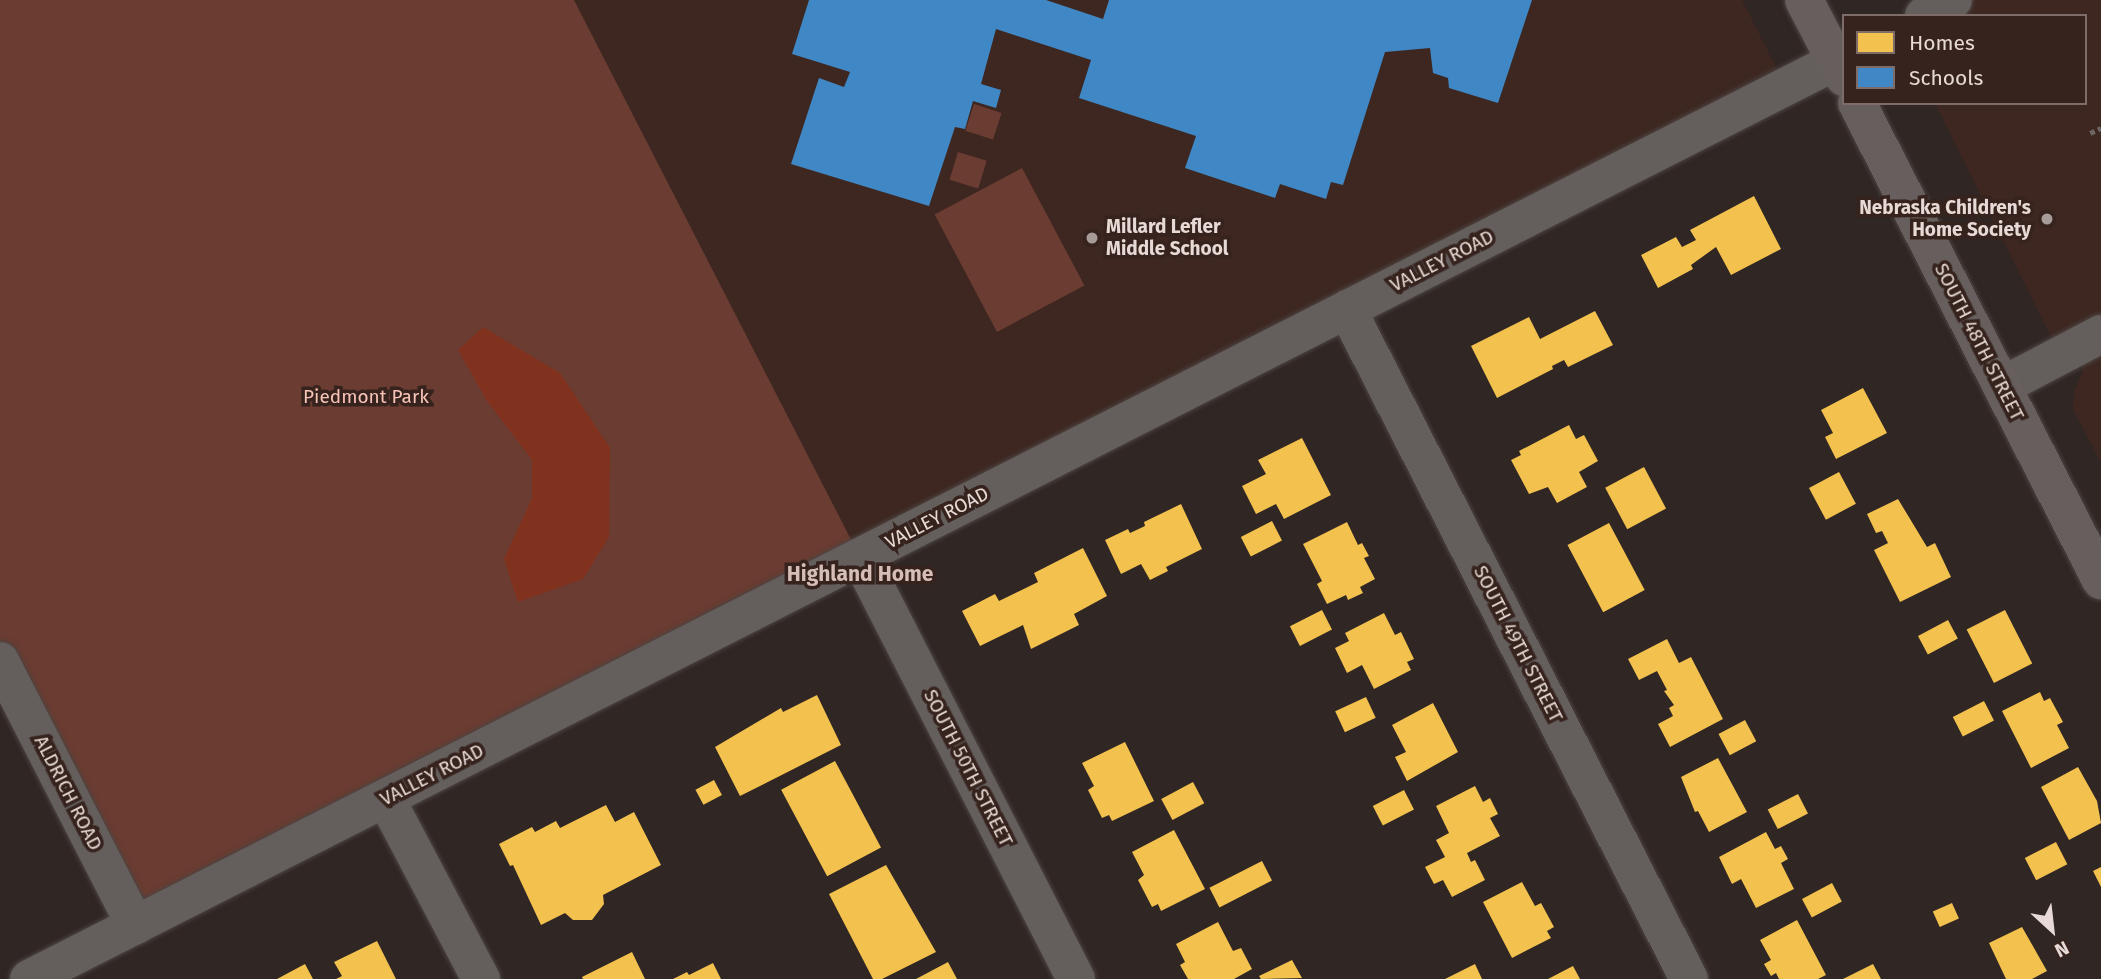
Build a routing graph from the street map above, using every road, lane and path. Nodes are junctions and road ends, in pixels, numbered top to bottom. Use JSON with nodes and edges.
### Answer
{"nodes":[{"id":1,"x":1804,"y":0,"type":"edge"},
{"id":2,"x":1953,"y":0,"type":"edge"},
{"id":3,"x":1928,"y":14,"type":"edge"},
{"id":4,"x":1841,"y":65,"type":"edge"},
{"id":5,"x":1858,"y":105,"type":"edge"},
{"id":6,"x":2101,"y":128,"type":"edge"},
{"id":7,"x":2090,"y":133,"type":"dead end"},
{"id":8,"x":1347,"y":309,"type":"junction"},
{"id":9,"x":2101,"y":334,"type":"edge"},
{"id":10,"x":2002,"y":386,"type":"junction"},
{"id":11,"x":860,"y":557,"type":"junction"},
{"id":12,"x":2101,"y":580,"type":"edge"},
{"id":13,"x":0,"y":661,"type":"edge"},
{"id":14,"x":386,"y":799,"type":"junction"},
{"id":15,"x":135,"y":925,"type":"junction"},
{"id":16,"x":29,"y":979,"type":"edge"},
{"id":17,"x":481,"y":979,"type":"edge"},
{"id":18,"x":1076,"y":979,"type":"edge"},
{"id":19,"x":1689,"y":979,"type":"edge"}],
"edges":[{"from":1,"to":4,"type":"main road"},
{"from":2,"to":3,"type":"street"},
{"from":4,"to":8,"type":"street","name":"VALLEY ROAD"},
{"from":5,"to":10,"type":"main road","name":"SOUTH 48TH STREET"},
{"from":6,"to":7,"type":"path"},
{"from":8,"to":11,"type":"street","name":"VALLEY ROAD"},
{"from":8,"to":19,"type":"street","name":"SOUTH 49TH STREET"},
{"from":9,"to":10,"type":"street"},
{"from":10,"to":12,"type":"main road","name":"SOUTH 48TH STREET"},
{"from":11,"to":14,"type":"street","name":"VALLEY ROAD"},
{"from":11,"to":18,"type":"street","name":"SOUTH 50TH STREET"},
{"from":13,"to":15,"type":"street","name":"ALDRICH ROAD"},
{"from":14,"to":15,"type":"street","name":"VALLEY ROAD"},
{"from":14,"to":17,"type":"street"},
{"from":15,"to":16,"type":"street","name":"VALLEY ROAD"}]}
